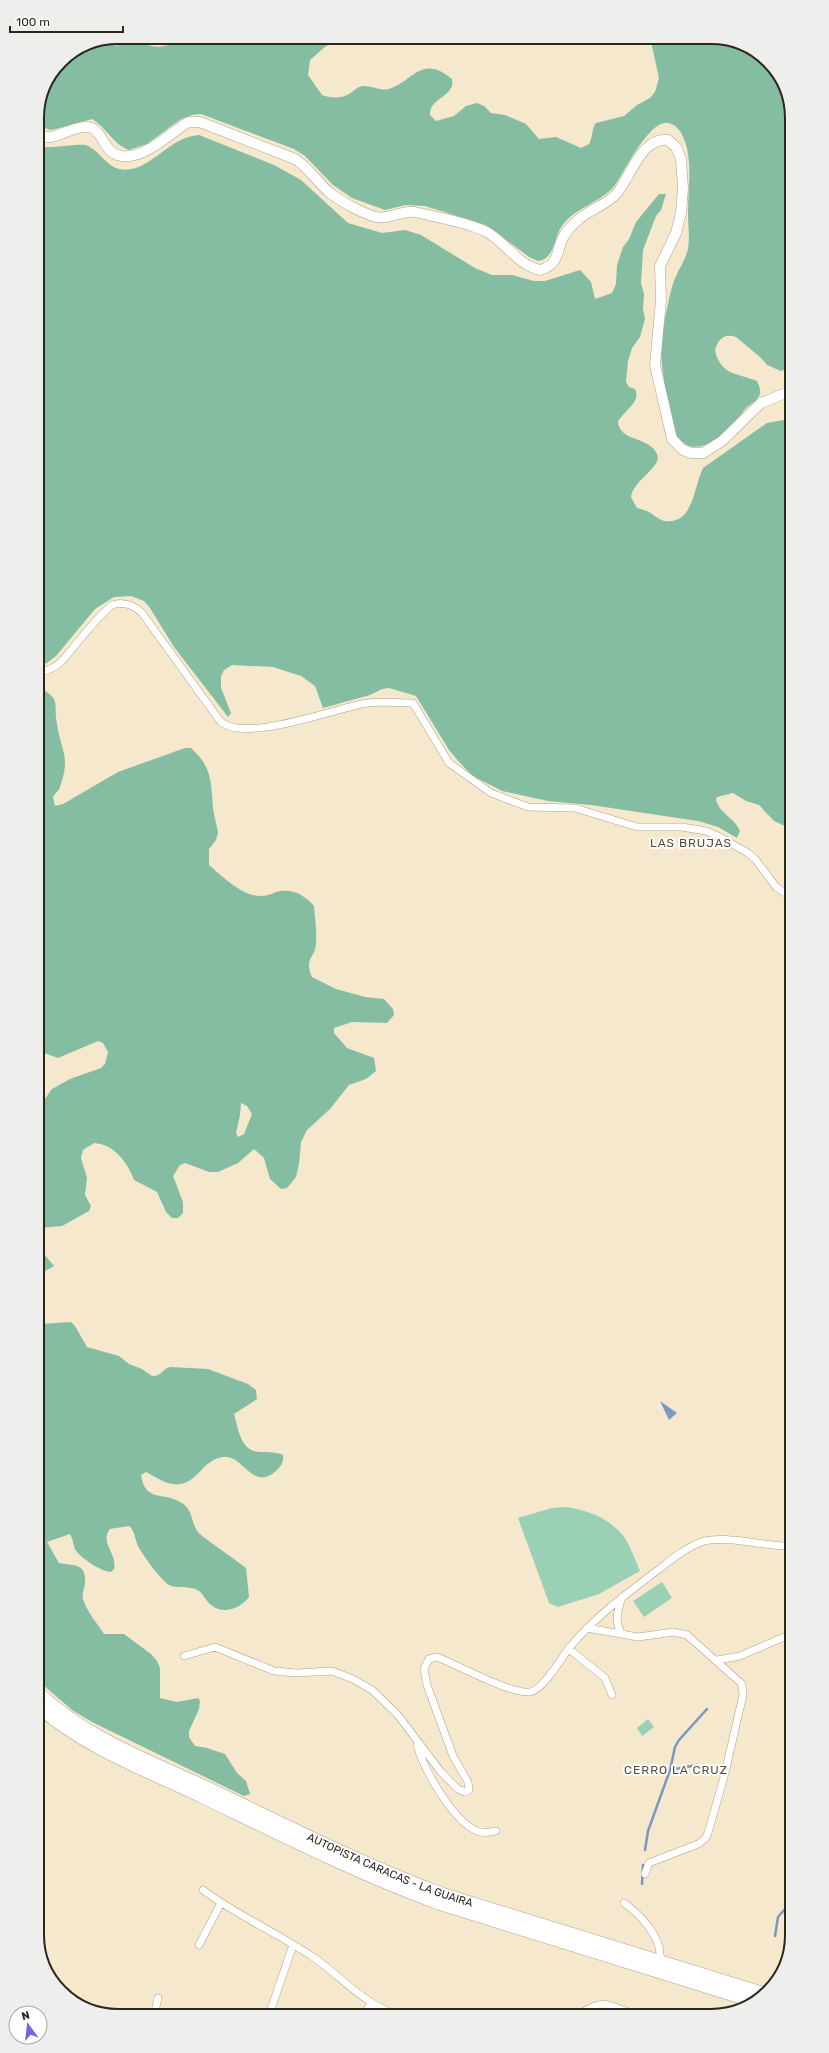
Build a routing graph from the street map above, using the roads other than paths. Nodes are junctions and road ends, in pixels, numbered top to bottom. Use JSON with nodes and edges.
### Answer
{"nodes":[{"id":1,"x":44,"y":137,"type":"edge"},
{"id":2,"x":785,"y":393,"type":"edge"},
{"id":3,"x":44,"y":671,"type":"edge"},
{"id":4,"x":785,"y":893,"type":"edge"},
{"id":5,"x":785,"y":1546,"type":"edge"},
{"id":6,"x":622,"y":1597,"type":"junction"},
{"id":7,"x":587,"y":1628,"type":"junction"},
{"id":8,"x":621,"y":1633,"type":"junction"},
{"id":9,"x":785,"y":1637,"type":"edge"},
{"id":10,"x":568,"y":1649,"type":"junction"},
{"id":11,"x":184,"y":1656,"type":"dead end"},
{"id":12,"x":717,"y":1660,"type":"junction"},
{"id":13,"x":612,"y":1694,"type":"dead end"},
{"id":14,"x":44,"y":1698,"type":"edge"},
{"id":15,"x":44,"y":1711,"type":"edge"},
{"id":16,"x":417,"y":1742,"type":"junction"},
{"id":17,"x":496,"y":1831,"type":"dead end"},
{"id":18,"x":645,"y":1874,"type":"dead end"},
{"id":19,"x":203,"y":1890,"type":"dead end"},
{"id":20,"x":221,"y":1903,"type":"junction"},
{"id":21,"x":624,"y":1903,"type":"dead end"},
{"id":22,"x":199,"y":1945,"type":"dead end"},
{"id":23,"x":293,"y":1945,"type":"junction"},
{"id":24,"x":660,"y":1961,"type":"junction"},
{"id":25,"x":758,"y":1992,"type":"edge"},
{"id":26,"x":158,"y":1998,"type":"dead end"},
{"id":27,"x":747,"y":1999,"type":"edge"},
{"id":28,"x":371,"y":2003,"type":"junction"},
{"id":29,"x":156,"y":2009,"type":"edge"},
{"id":30,"x":271,"y":2009,"type":"edge"},
{"id":31,"x":368,"y":2009,"type":"edge"},
{"id":32,"x":384,"y":2009,"type":"edge"},
{"id":33,"x":588,"y":2009,"type":"edge"},
{"id":34,"x":620,"y":2009,"type":"edge"}],
"edges":[{"from":1,"to":2,"type":"main road"},
{"from":3,"to":4,"type":"street"},
{"from":5,"to":6,"type":"street"},
{"from":6,"to":7,"type":"street"},
{"from":6,"to":8,"type":"street"},
{"from":7,"to":8,"type":"street"},
{"from":7,"to":10,"type":"street"},
{"from":8,"to":12,"type":"street"},
{"from":9,"to":12,"type":"street"},
{"from":10,"to":13,"type":"street"},
{"from":10,"to":16,"type":"street"},
{"from":11,"to":16,"type":"street"},
{"from":12,"to":18,"type":"street"},
{"from":14,"to":24,"type":"highway","name":"AUTOPISTA CARACAS - LA GUAIRA"},
{"from":15,"to":27,"type":"highway","name":"AUTOPISTA CARACAS - LA GUAIRA"},
{"from":16,"to":17,"type":"street"},
{"from":19,"to":20,"type":"street"},
{"from":20,"to":22,"type":"street"},
{"from":20,"to":23,"type":"street"},
{"from":21,"to":24,"type":"street"},
{"from":23,"to":28,"type":"street"},
{"from":23,"to":30,"type":"street"},
{"from":24,"to":25,"type":"highway","name":"AUTOPISTA CARACAS - LA GUAIRA"},
{"from":26,"to":29,"type":"street"},
{"from":28,"to":31,"type":"street"},
{"from":28,"to":32,"type":"street"},
{"from":33,"to":34,"type":"street"}]}
